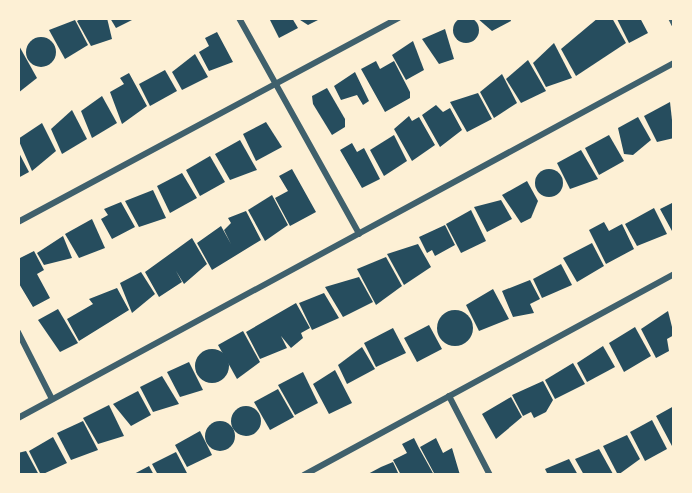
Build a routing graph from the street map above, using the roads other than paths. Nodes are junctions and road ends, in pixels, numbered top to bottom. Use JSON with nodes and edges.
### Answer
{"nodes":[{"id":1,"x":239,"y":18,"type":"edge"},
{"id":2,"x":399,"y":18,"type":"edge"},
{"id":3,"x":671,"y":18,"type":"edge"},
{"id":4,"x":674,"y":24,"type":"edge"},
{"id":5,"x":674,"y":63,"type":"edge"},
{"id":6,"x":276,"y":84,"type":"junction"},
{"id":7,"x":18,"y":222,"type":"edge"},
{"id":8,"x":359,"y":234,"type":"junction"},
{"id":9,"x":674,"y":274,"type":"edge"},
{"id":10,"x":18,"y":332,"type":"edge"},
{"id":11,"x":449,"y":396,"type":"junction"},
{"id":12,"x":52,"y":399,"type":"junction"},
{"id":13,"x":18,"y":418,"type":"edge"},
{"id":14,"x":304,"y":475,"type":"edge"},
{"id":15,"x":490,"y":475,"type":"edge"}],
"edges":[{"from":1,"to":6,"type":"street"},
{"from":2,"to":6,"type":"street"},
{"from":3,"to":4,"type":"street"},
{"from":5,"to":8,"type":"street"},
{"from":6,"to":7,"type":"street"},
{"from":6,"to":8,"type":"street"},
{"from":8,"to":12,"type":"street"},
{"from":9,"to":11,"type":"street"},
{"from":10,"to":12,"type":"street"},
{"from":11,"to":14,"type":"street"},
{"from":11,"to":15,"type":"street"},
{"from":12,"to":13,"type":"street"}]}
